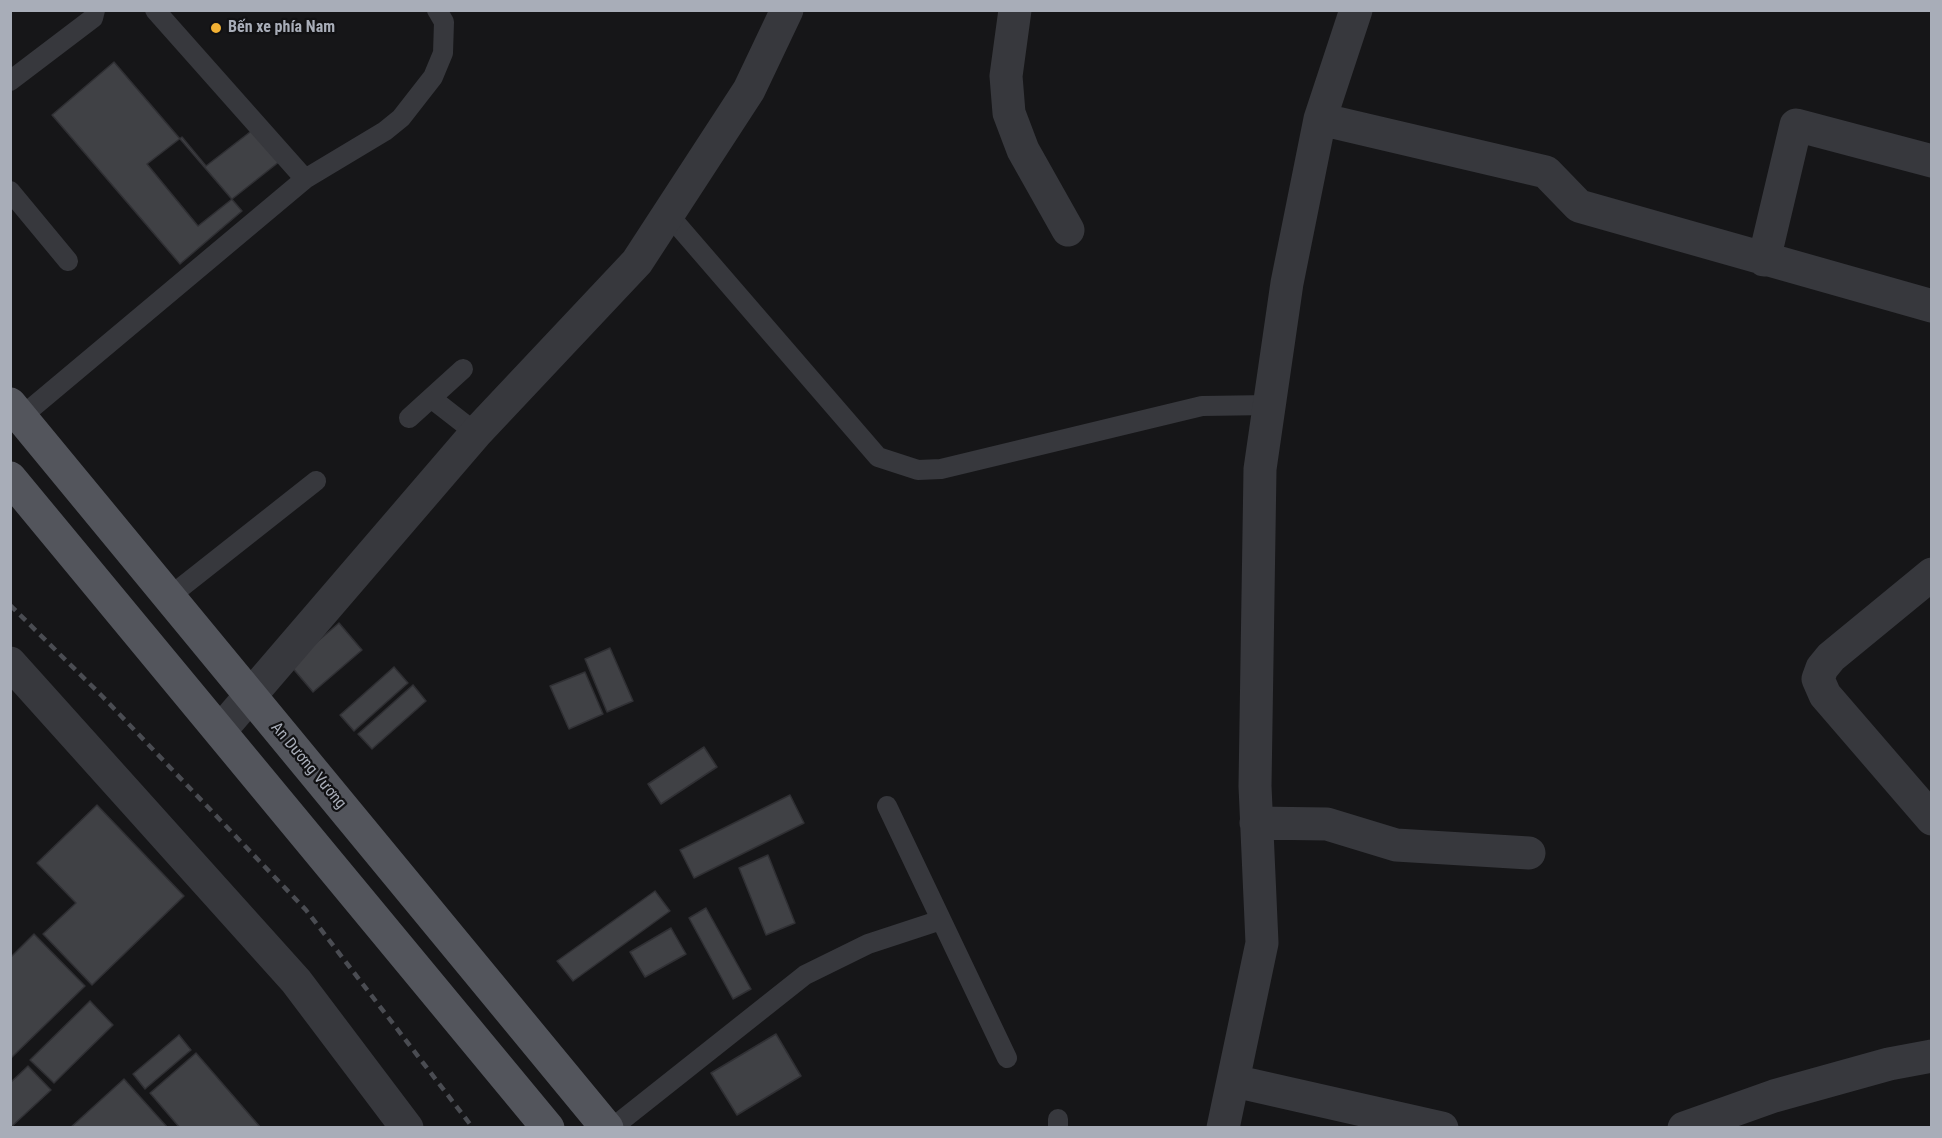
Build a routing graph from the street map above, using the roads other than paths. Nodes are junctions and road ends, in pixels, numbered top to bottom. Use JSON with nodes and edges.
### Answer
{"nodes":[{"id":1,"x":95,"y":10,"type":"edge"},
{"id":2,"x":155,"y":10,"type":"edge"},
{"id":3,"x":437,"y":10,"type":"edge"},
{"id":4,"x":787,"y":10,"type":"edge"},
{"id":5,"x":1015,"y":10,"type":"edge"},
{"id":6,"x":1356,"y":10,"type":"edge"},
{"id":7,"x":10,"y":81,"type":"edge"},
{"id":8,"x":1320,"y":119,"type":"junction"},
{"id":9,"x":1932,"y":161,"type":"edge"},
{"id":10,"x":305,"y":179,"type":"junction"},
{"id":11,"x":10,"y":192,"type":"edge"},
{"id":12,"x":668,"y":214,"type":"junction"},
{"id":13,"x":1068,"y":230,"type":"dead end"},
{"id":14,"x":1764,"y":260,"type":"junction"},
{"id":15,"x":68,"y":261,"type":"dead end"},
{"id":16,"x":1932,"y":306,"type":"edge"},
{"id":17,"x":463,"y":369,"type":"dead end"},
{"id":18,"x":431,"y":398,"type":"junction"},
{"id":19,"x":1270,"y":405,"type":"junction"},
{"id":20,"x":16,"y":410,"type":"edge"},
{"id":21,"x":409,"y":418,"type":"dead end"},
{"id":22,"x":476,"y":433,"type":"junction"},
{"id":23,"x":10,"y":478,"type":"edge"},
{"id":24,"x":316,"y":481,"type":"dead end"},
{"id":25,"x":1932,"y":574,"type":"edge"},
{"id":26,"x":169,"y":597,"type":"junction"},
{"id":27,"x":10,"y":663,"type":"edge"},
{"id":28,"x":250,"y":695,"type":"junction"},
{"id":29,"x":220,"y":731,"type":"junction"},
{"id":30,"x":887,"y":806,"type":"dead end"},
{"id":31,"x":1932,"y":819,"type":"edge"},
{"id":32,"x":1256,"y":823,"type":"junction"},
{"id":33,"x":1529,"y":854,"type":"dead end"},
{"id":34,"x":941,"y":920,"type":"junction"},
{"id":35,"x":1932,"y":1056,"type":"edge"},
{"id":36,"x":1006,"y":1058,"type":"dead end"},
{"id":37,"x":1234,"y":1081,"type":"junction"},
{"id":38,"x":407,"y":1128,"type":"edge"},
{"id":39,"x":548,"y":1128,"type":"edge"},
{"id":40,"x":607,"y":1128,"type":"edge"},
{"id":41,"x":612,"y":1128,"type":"edge"},
{"id":42,"x":1223,"y":1128,"type":"edge"},
{"id":43,"x":1442,"y":1128,"type":"edge"},
{"id":44,"x":1683,"y":1128,"type":"edge"}],
"edges":[{"from":1,"to":7,"type":"lane"},
{"from":2,"to":10,"type":"lane"},
{"from":3,"to":10,"type":"lane"},
{"from":4,"to":12,"type":"street"},
{"from":5,"to":13,"type":"street"},
{"from":6,"to":8,"type":"street"},
{"from":8,"to":14,"type":"street"},
{"from":8,"to":19,"type":"street"},
{"from":9,"to":14,"type":"street"},
{"from":10,"to":20,"type":"lane"},
{"from":11,"to":15,"type":"lane"},
{"from":12,"to":19,"type":"lane"},
{"from":12,"to":22,"type":"street"},
{"from":14,"to":16,"type":"street"},
{"from":17,"to":18,"type":"lane"},
{"from":18,"to":21,"type":"lane"},
{"from":18,"to":22,"type":"lane"},
{"from":19,"to":32,"type":"street"},
{"from":20,"to":26,"type":"main road","name":"An Dương Vương"},
{"from":22,"to":28,"type":"street"},
{"from":23,"to":29,"type":"main road"},
{"from":24,"to":26,"type":"lane"},
{"from":25,"to":31,"type":"street"},
{"from":26,"to":28,"type":"main road","name":"An Dương Vương"},
{"from":27,"to":38,"type":"street"},
{"from":28,"to":29,"type":"street"},
{"from":28,"to":40,"type":"main road","name":"An Dương Vương"},
{"from":29,"to":39,"type":"main road"},
{"from":30,"to":34,"type":"lane"},
{"from":32,"to":33,"type":"street"},
{"from":32,"to":37,"type":"street"},
{"from":34,"to":36,"type":"lane"},
{"from":34,"to":41,"type":"lane"},
{"from":35,"to":44,"type":"street"},
{"from":37,"to":42,"type":"street"},
{"from":37,"to":43,"type":"street"}]}
